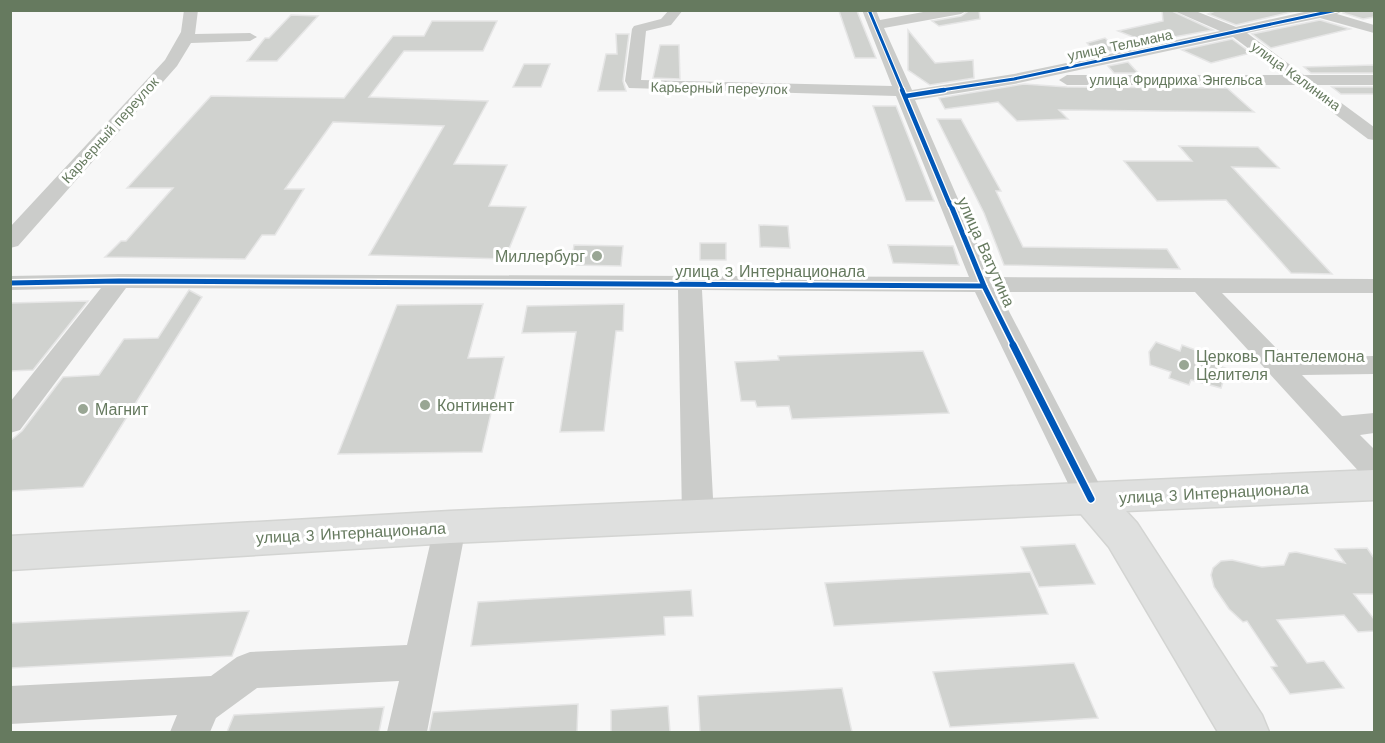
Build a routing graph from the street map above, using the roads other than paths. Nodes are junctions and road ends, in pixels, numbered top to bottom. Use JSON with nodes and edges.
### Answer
{"nodes":[{"id":1,"x":190,"y":10,"type":"edge"},
{"id":2,"x":675,"y":10,"type":"edge"},
{"id":3,"x":961,"y":10,"type":"edge"},
{"id":4,"x":1179,"y":10,"type":"edge"},
{"id":5,"x":1337,"y":10,"type":"edge"},
{"id":6,"x":1315,"y":12,"type":"edge"},
{"id":7,"x":872,"y":18,"type":"edge"},
{"id":8,"x":1374,"y":29,"type":"edge"},
{"id":9,"x":1236,"y":32,"type":"junction"},
{"id":10,"x":250,"y":37,"type":"dead end"},
{"id":11,"x":186,"y":39,"type":"junction"},
{"id":12,"x":1014,"y":79,"type":"junction"},
{"id":13,"x":1305,"y":81,"type":"junction"},
{"id":14,"x":1374,"y":81,"type":"edge"},
{"id":15,"x":905,"y":93,"type":"junction"},
{"id":16,"x":1374,"y":135,"type":"edge"},
{"id":17,"x":10,"y":241,"type":"edge"},
{"id":18,"x":119,"y":281,"type":"junction"},
{"id":19,"x":10,"y":283,"type":"edge"},
{"id":20,"x":690,"y":284,"type":"junction"},
{"id":21,"x":984,"y":286,"type":"junction"},
{"id":22,"x":1202,"y":286,"type":"junction"},
{"id":23,"x":1374,"y":286,"type":"edge"},
{"id":24,"x":1374,"y":365,"type":"edge"},
{"id":25,"x":1277,"y":366,"type":"junction"},
{"id":26,"x":10,"y":423,"type":"edge"},
{"id":27,"x":1374,"y":423,"type":"edge"},
{"id":28,"x":1334,"y":427,"type":"junction"},
{"id":29,"x":1374,"y":468,"type":"edge"},
{"id":30,"x":1374,"y":485,"type":"edge"},
{"id":31,"x":1091,"y":499,"type":"junction"},
{"id":32,"x":698,"y":517,"type":"junction"},
{"id":33,"x":450,"y":527,"type":"junction"},
{"id":34,"x":10,"y":553,"type":"edge"},
{"id":35,"x":422,"y":662,"type":"junction"},
{"id":36,"x":216,"y":694,"type":"junction"},
{"id":37,"x":10,"y":705,"type":"edge"},
{"id":38,"x":190,"y":732,"type":"edge"},
{"id":39,"x":407,"y":732,"type":"edge"},
{"id":40,"x":1245,"y":732,"type":"edge"}],
"edges":[{"from":1,"to":11,"type":"street","name":"Карьерный переулок"},
{"from":2,"to":15,"type":"street","name":"Карьерный переулок"},
{"from":3,"to":7,"type":"street"},
{"from":4,"to":9,"type":"street","name":"улица Калинина"},
{"from":5,"to":6,"type":"street","name":"улица Тельмана"},
{"from":6,"to":8,"type":"street"},
{"from":6,"to":9,"type":"street","name":"улица Тельмана"},
{"from":7,"to":15,"type":"street","name":"улица Ватутина"},
{"from":9,"to":12,"type":"street","name":"улица Тельмана"},
{"from":9,"to":13,"type":"street","name":"улица Калинина"},
{"from":10,"to":11,"type":"street"},
{"from":11,"to":17,"type":"street","name":"Карьерный переулок"},
{"from":12,"to":13,"type":"street","name":"улица Фридриха Энгельса"},
{"from":12,"to":15,"type":"street","name":"улица Тельмана"},
{"from":13,"to":14,"type":"street","name":"улица Фридриха Энгельса"},
{"from":13,"to":16,"type":"street","name":"улица Калинина"},
{"from":15,"to":21,"type":"street","name":"улица Ватутина"},
{"from":18,"to":19,"type":"street","name":"улица 3 Интернационала"},
{"from":18,"to":20,"type":"street","name":"улица 3 Интернационала"},
{"from":18,"to":26,"type":"street"},
{"from":20,"to":21,"type":"street","name":"улица 3 Интернационала"},
{"from":20,"to":32,"type":"street"},
{"from":21,"to":22,"type":"street","name":"улица 3 Интернационала"},
{"from":21,"to":31,"type":"street","name":"улица Ватутина"},
{"from":22,"to":23,"type":"street","name":"улица 3 Интернационала"},
{"from":22,"to":25,"type":"street"},
{"from":24,"to":25,"type":"street"},
{"from":25,"to":28,"type":"street"},
{"from":27,"to":28,"type":"street"},
{"from":28,"to":29,"type":"street"},
{"from":30,"to":31,"type":"main road","name":"улица 3 Интернационала"},
{"from":31,"to":32,"type":"main road","name":"улица 3 Интернационала"},
{"from":31,"to":40,"type":"main road","name":"улица Ватутина"},
{"from":32,"to":33,"type":"main road","name":"улица 3 Интернационала"},
{"from":33,"to":34,"type":"main road","name":"улица 3 Интернационала"},
{"from":33,"to":35,"type":"street"},
{"from":35,"to":36,"type":"street"},
{"from":35,"to":39,"type":"street"},
{"from":36,"to":37,"type":"street"},
{"from":36,"to":38,"type":"street"}]}
